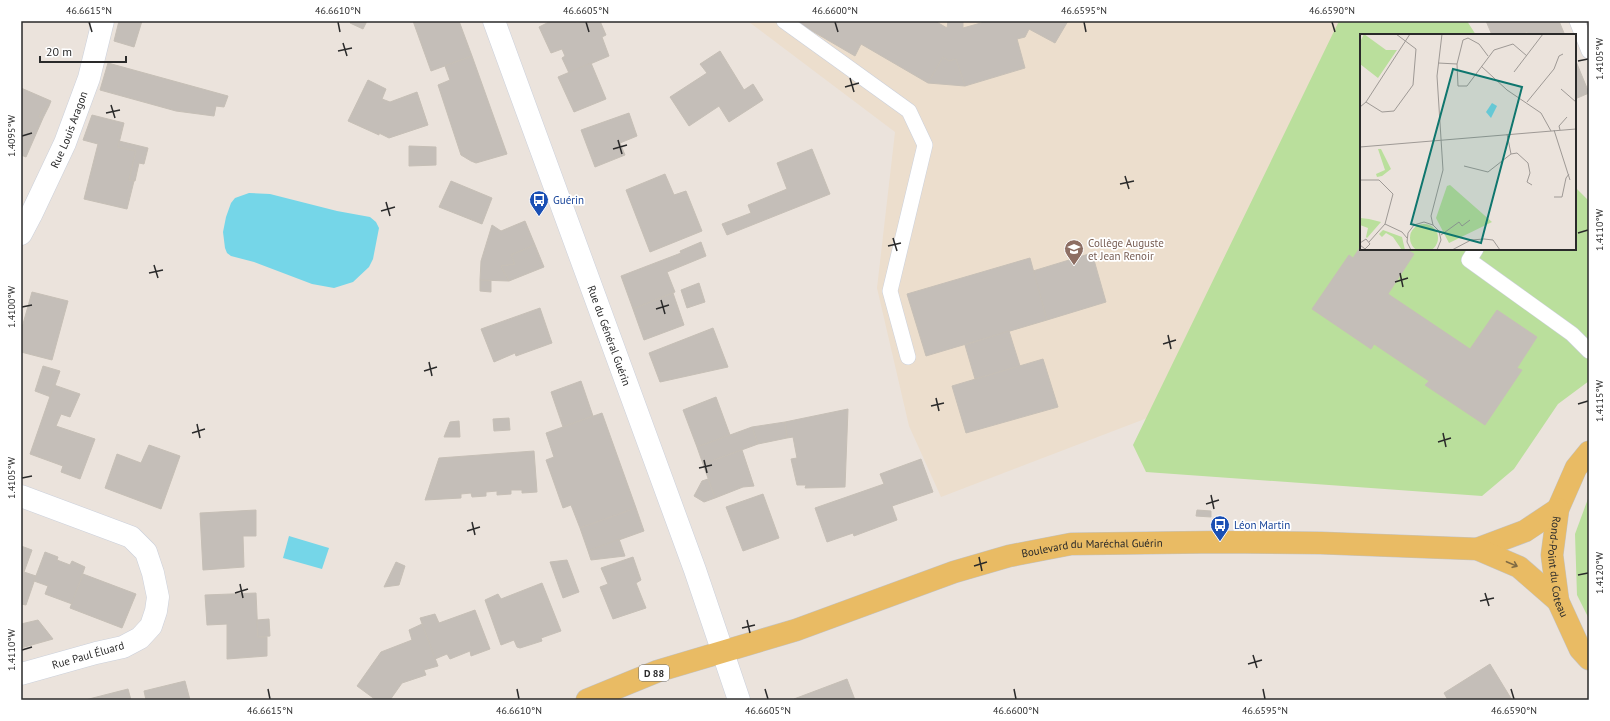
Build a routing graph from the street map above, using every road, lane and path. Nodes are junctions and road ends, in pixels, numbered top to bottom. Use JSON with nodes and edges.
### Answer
{"nodes":[{"id":1,"x":104,"y":21,"type":"edge"},
{"id":2,"x":495,"y":21,"type":"edge"},
{"id":3,"x":784,"y":21,"type":"edge"},
{"id":4,"x":1577,"y":21,"type":"edge"},
{"id":5,"x":1589,"y":51,"type":"edge"},
{"id":6,"x":21,"y":234,"type":"edge"},
{"id":7,"x":1475,"y":250,"type":"edge"},
{"id":8,"x":1589,"y":351,"type":"edge"},
{"id":9,"x":908,"y":357,"type":"dead end"},
{"id":10,"x":1589,"y":452,"type":"edge"},
{"id":11,"x":21,"y":496,"type":"edge"},
{"id":12,"x":1558,"y":509,"type":"junction"},
{"id":13,"x":1477,"y":549,"type":"junction"},
{"id":14,"x":1558,"y":601,"type":"junction"},
{"id":15,"x":723,"y":652,"type":"junction"},
{"id":16,"x":1589,"y":660,"type":"edge"},
{"id":17,"x":21,"y":674,"type":"edge"},
{"id":18,"x":587,"y":700,"type":"edge"},
{"id":19,"x":739,"y":700,"type":"edge"}],
"edges":[{"from":1,"to":6,"type":"main road","name":"Rue Louis Aragon"},
{"from":2,"to":15,"type":"main road","name":"Rue du Général Guérin"},
{"from":3,"to":9,"type":"lane"},
{"from":4,"to":5,"type":"lane"},
{"from":7,"to":8,"type":"lane"},
{"from":10,"to":12,"type":"main road","name":"Rond-Point du Coteau"},
{"from":11,"to":17,"type":"main road","name":"Rue Paul Éluard"},
{"from":12,"to":13,"type":"main road","name":"Boulevard du Maréchal Guérin"},
{"from":12,"to":14,"type":"main road","name":"Rond-Point du Coteau"},
{"from":13,"to":14,"type":"main road","name":"Boulevard du Maréchal Guérin","one_way":true},
{"from":13,"to":15,"type":"main road","name":"Boulevard du Maréchal Guérin"},
{"from":14,"to":16,"type":"main road","name":"Rond-Point du Coteau"},
{"from":15,"to":18,"type":"main road","number":"D 88"},
{"from":15,"to":19,"type":"main road","name":"Rue du Général Guérin"}]}
